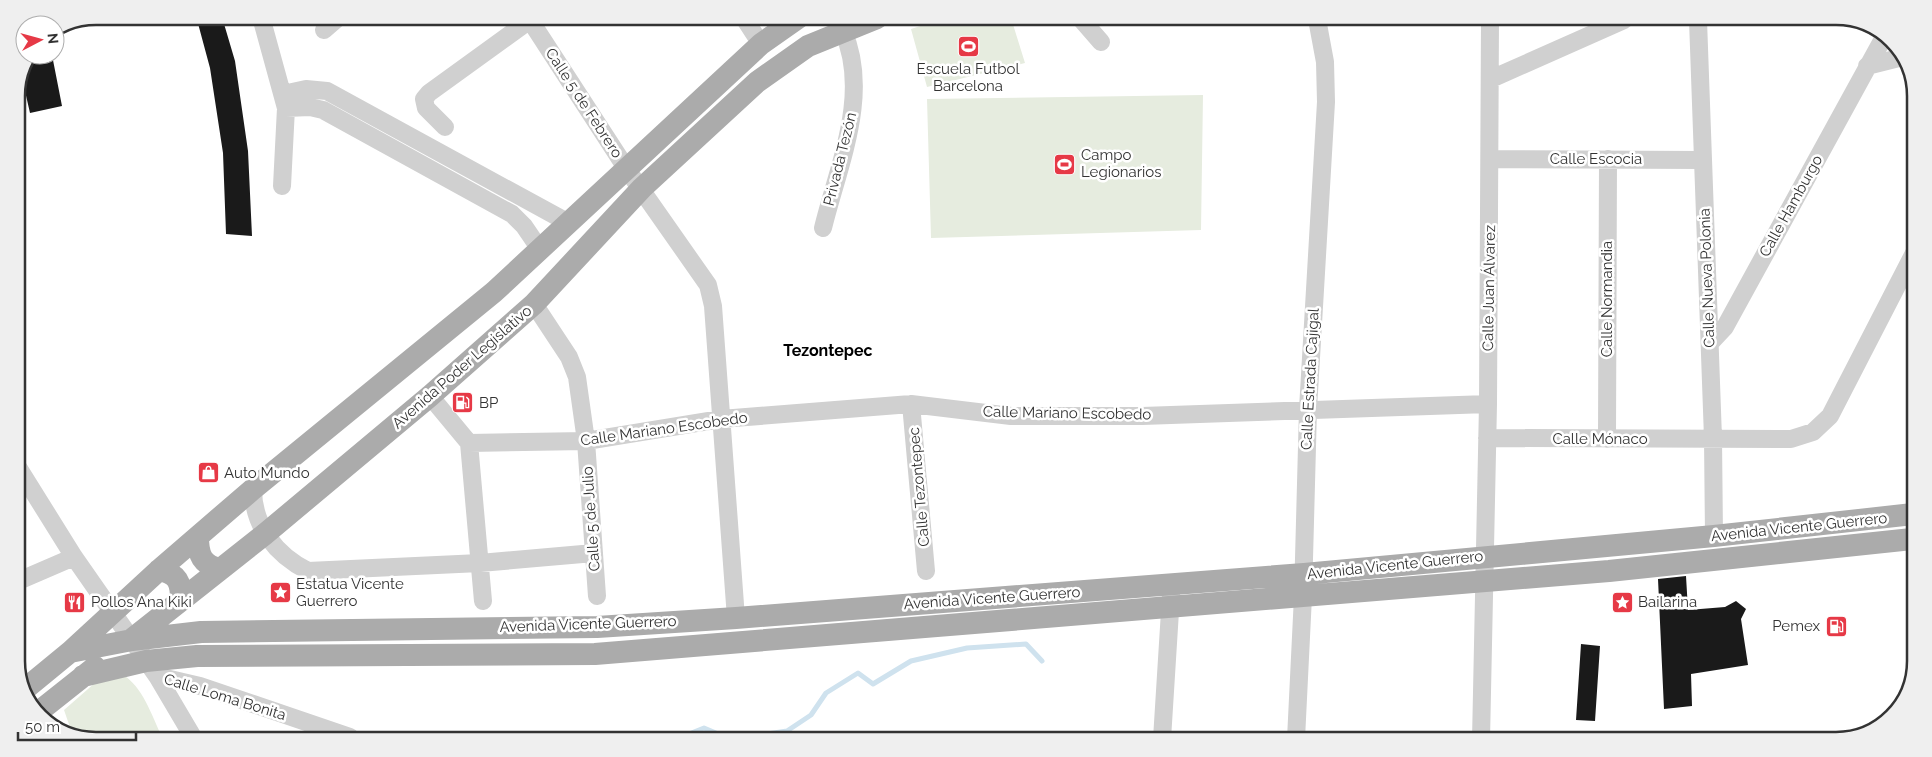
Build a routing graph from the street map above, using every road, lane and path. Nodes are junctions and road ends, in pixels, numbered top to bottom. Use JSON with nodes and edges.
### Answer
{"nodes":[{"id":1,"x":263,"y":25,"type":"edge"},
{"id":2,"x":330,"y":25,"type":"edge"},
{"id":3,"x":521,"y":25,"type":"edge"},
{"id":4,"x":533,"y":25,"type":"edge"},
{"id":5,"x":749,"y":25,"type":"edge"},
{"id":6,"x":788,"y":25,"type":"edge"},
{"id":7,"x":859,"y":25,"type":"edge"},
{"id":8,"x":1086,"y":25,"type":"edge"},
{"id":9,"x":1318,"y":25,"type":"edge"},
{"id":10,"x":1490,"y":25,"type":"edge"},
{"id":11,"x":1613,"y":25,"type":"edge"},
{"id":12,"x":1698,"y":25,"type":"edge"},
{"id":13,"x":324,"y":30,"type":"dead end"},
{"id":14,"x":843,"y":31,"type":"junction"},
{"id":15,"x":1101,"y":42,"type":"dead end"},
{"id":16,"x":1881,"y":42,"type":"edge"},
{"id":17,"x":762,"y":44,"type":"junction"},
{"id":18,"x":1897,"y":59,"type":"edge"},
{"id":19,"x":1867,"y":66,"type":"junction"},
{"id":20,"x":1492,"y":79,"type":"junction"},
{"id":21,"x":285,"y":101,"type":"junction"},
{"id":22,"x":445,"y":128,"type":"dead end"},
{"id":23,"x":1490,"y":159,"type":"junction"},
{"id":24,"x":1608,"y":159,"type":"junction"},
{"id":25,"x":1702,"y":160,"type":"junction"},
{"id":26,"x":626,"y":168,"type":"junction"},
{"id":27,"x":282,"y":186,"type":"dead end"},
{"id":28,"x":642,"y":188,"type":"junction"},
{"id":29,"x":567,"y":222,"type":"junction"},
{"id":30,"x":823,"y":228,"type":"dead end"},
{"id":31,"x":539,"y":248,"type":"junction"},
{"id":32,"x":1907,"y":267,"type":"edge"},
{"id":33,"x":534,"y":304,"type":"junction"},
{"id":34,"x":1710,"y":343,"type":"junction"},
{"id":35,"x":430,"y":396,"type":"junction"},
{"id":36,"x":911,"y":404,"type":"junction"},
{"id":37,"x":1488,"y":404,"type":"junction"},
{"id":38,"x":1308,"y":409,"type":"junction"},
{"id":39,"x":721,"y":419,"type":"junction"},
{"id":40,"x":1487,"y":438,"type":"junction"},
{"id":41,"x":1713,"y":438,"type":"junction"},
{"id":42,"x":586,"y":440,"type":"junction"},
{"id":43,"x":1607,"y":440,"type":"junction"},
{"id":44,"x":469,"y":443,"type":"junction"},
{"id":45,"x":25,"y":478,"type":"edge"},
{"id":46,"x":253,"y":489,"type":"junction"},
{"id":47,"x":1907,"y":515,"type":"edge"},
{"id":48,"x":265,"y":534,"type":"junction"},
{"id":49,"x":1714,"y":536,"type":"junction"},
{"id":50,"x":198,"y":537,"type":"junction"},
{"id":51,"x":1907,"y":540,"type":"edge"},
{"id":52,"x":594,"y":553,"type":"junction"},
{"id":53,"x":1485,"y":556,"type":"junction"},
{"id":54,"x":74,"y":557,"type":"junction"},
{"id":55,"x":480,"y":563,"type":"junction"},
{"id":56,"x":220,"y":569,"type":"junction"},
{"id":57,"x":159,"y":570,"type":"junction"},
{"id":58,"x":926,"y":571,"type":"dead end"},
{"id":59,"x":25,"y":578,"type":"edge"},
{"id":60,"x":1485,"y":580,"type":"junction"},
{"id":61,"x":1171,"y":585,"type":"junction"},
{"id":62,"x":1303,"y":585,"type":"junction"},
{"id":63,"x":597,"y":596,"type":"dead end"},
{"id":64,"x":180,"y":600,"type":"junction"},
{"id":65,"x":483,"y":601,"type":"dead end"},
{"id":66,"x":1171,"y":607,"type":"junction"},
{"id":67,"x":112,"y":613,"type":"junction"},
{"id":68,"x":736,"y":618,"type":"junction"},
{"id":69,"x":132,"y":640,"type":"junction"},
{"id":70,"x":70,"y":652,"type":"junction"},
{"id":71,"x":152,"y":669,"type":"junction"},
{"id":72,"x":83,"y":676,"type":"junction"},
{"id":73,"x":29,"y":685,"type":"edge"},
{"id":74,"x":44,"y":708,"type":"edge"},
{"id":75,"x":190,"y":732,"type":"edge"},
{"id":76,"x":335,"y":732,"type":"edge"},
{"id":77,"x":1162,"y":732,"type":"edge"},
{"id":78,"x":1296,"y":732,"type":"edge"},
{"id":79,"x":1481,"y":732,"type":"edge"}],
"edges":[{"from":1,"to":21,"type":"street"},
{"from":2,"to":13,"type":"street"},
{"from":3,"to":22,"type":"street"},
{"from":4,"to":26,"type":"street","name":"Calle 5 de Febrero"},
{"from":5,"to":17,"type":"street"},
{"from":6,"to":17,"type":"main road"},
{"from":7,"to":14,"type":"main road","name":"Avenida Poder Legislativo"},
{"from":8,"to":15,"type":"street"},
{"from":9,"to":38,"type":"street","name":"Calle Estrada Cajigal"},
{"from":10,"to":20,"type":"street","name":"Calle Juan Álvarez"},
{"from":11,"to":20,"type":"street"},
{"from":12,"to":25,"type":"street","name":"Calle Nueva Polonia"},
{"from":14,"to":28,"type":"main road","name":"Avenida Poder Legislativo"},
{"from":14,"to":30,"type":"street","name":"Privada Tezón"},
{"from":16,"to":19,"type":"street","name":"Calle Hamburgo"},
{"from":17,"to":26,"type":"main road"},
{"from":18,"to":19,"type":"street"},
{"from":19,"to":34,"type":"street","name":"Calle Hamburgo"},
{"from":20,"to":23,"type":"street","name":"Calle Juan Álvarez"},
{"from":21,"to":27,"type":"street"},
{"from":21,"to":29,"type":"street"},
{"from":21,"to":31,"type":"street"},
{"from":23,"to":24,"type":"street","name":"Calle Escocia"},
{"from":23,"to":37,"type":"street","name":"Calle Juan Álvarez"},
{"from":24,"to":25,"type":"street","name":"Calle Escocia"},
{"from":24,"to":43,"type":"street","name":"Calle Normandia"},
{"from":25,"to":34,"type":"street","name":"Calle Nueva Polonia"},
{"from":26,"to":28,"type":"street","name":"Calle 5 de Febrero"},
{"from":26,"to":29,"type":"main road"},
{"from":28,"to":33,"type":"main road","name":"Avenida Poder Legislativo"},
{"from":28,"to":39,"type":"street","name":"Calle 5 de Febrero"},
{"from":29,"to":31,"type":"main road"},
{"from":31,"to":46,"type":"main road"},
{"from":32,"to":41,"type":"street","name":"Calle Mónaco"},
{"from":33,"to":35,"type":"main road","name":"Avenida Poder Legislativo"},
{"from":33,"to":42,"type":"street","name":"Calle 5 de Julio"},
{"from":34,"to":41,"type":"street","name":"Calle Nueva Polonia"},
{"from":35,"to":44,"type":"street"},
{"from":35,"to":48,"type":"main road","name":"Avenida Poder Legislativo"},
{"from":36,"to":38,"type":"street","name":"Calle Mariano Escobedo"},
{"from":36,"to":39,"type":"street","name":"Calle Mariano Escobedo"},
{"from":36,"to":58,"type":"street","name":"Calle Tezontepec"},
{"from":37,"to":38,"type":"street","name":"Calle Mariano Escobedo"},
{"from":37,"to":40,"type":"street","name":"Calle Juan Álvarez"},
{"from":38,"to":62,"type":"street","name":"Calle Estrada Cajigal"},
{"from":39,"to":42,"type":"street","name":"Calle Mariano Escobedo"},
{"from":39,"to":68,"type":"street","name":"Calle 5 de Febrero"},
{"from":40,"to":43,"type":"street","name":"Calle Mónaco"},
{"from":40,"to":53,"type":"street","name":"Calle Juan Álvarez"},
{"from":41,"to":43,"type":"street","name":"Calle Mónaco"},
{"from":41,"to":49,"type":"street","name":"Calle Nueva Polonia"},
{"from":42,"to":44,"type":"street","name":"Calle Mariano Escobedo"},
{"from":42,"to":52,"type":"street","name":"Calle 5 de Julio"},
{"from":44,"to":55,"type":"street"},
{"from":45,"to":54,"type":"street"},
{"from":46,"to":48,"type":"street"},
{"from":46,"to":50,"type":"main road"},
{"from":47,"to":49,"type":"main road","name":"Avenida Vicente Guerrero"},
{"from":48,"to":55,"type":"street"},
{"from":48,"to":56,"type":"main road","name":"Avenida Poder Legislativo"},
{"from":49,"to":53,"type":"main road","name":"Avenida Vicente Guerrero"},
{"from":50,"to":56,"type":"main road"},
{"from":50,"to":57,"type":"main road"},
{"from":51,"to":60,"type":"main road","name":"Avenida Vicente Guerrero"},
{"from":52,"to":55,"type":"street"},
{"from":52,"to":63,"type":"street","name":"Calle 5 de Julio"},
{"from":53,"to":60,"type":"street","name":"Calle Juan Álvarez"},
{"from":53,"to":62,"type":"main road","name":"Avenida Vicente Guerrero"},
{"from":54,"to":59,"type":"street"},
{"from":54,"to":67,"type":"street"},
{"from":55,"to":65,"type":"street"},
{"from":56,"to":64,"type":"main road","name":"Avenida Poder Legislativo"},
{"from":57,"to":64,"type":"main road"},
{"from":57,"to":67,"type":"main road"},
{"from":60,"to":62,"type":"main road","name":"Avenida Vicente Guerrero"},
{"from":60,"to":79,"type":"street","name":"Calle Juan Álvarez"},
{"from":61,"to":62,"type":"main road","name":"Avenida Vicente Guerrero"},
{"from":61,"to":66,"type":"street"},
{"from":61,"to":68,"type":"main road","name":"Avenida Vicente Guerrero"},
{"from":62,"to":66,"type":"main road","name":"Avenida Vicente Guerrero"},
{"from":62,"to":78,"type":"street","name":"Calle Estrada Cajigal"},
{"from":64,"to":69,"type":"main road","name":"Avenida Poder Legislativo"},
{"from":66,"to":71,"type":"main road","name":"Avenida Vicente Guerrero"},
{"from":66,"to":77,"type":"street"},
{"from":67,"to":69,"type":"street"},
{"from":67,"to":70,"type":"main road"},
{"from":68,"to":69,"type":"main road","name":"Avenida Vicente Guerrero"},
{"from":69,"to":70,"type":"main road","name":"Avenida Vicente Guerrero"},
{"from":69,"to":71,"type":"street"},
{"from":69,"to":72,"type":"main road","name":"Avenida Poder Legislativo"},
{"from":70,"to":73,"type":"main road"},
{"from":71,"to":72,"type":"main road","name":"Avenida Vicente Guerrero"},
{"from":71,"to":75,"type":"street"},
{"from":71,"to":76,"type":"street","name":"Calle Loma Bonita"},
{"from":72,"to":74,"type":"main road","name":"Avenida Poder Legislativo"}]}
